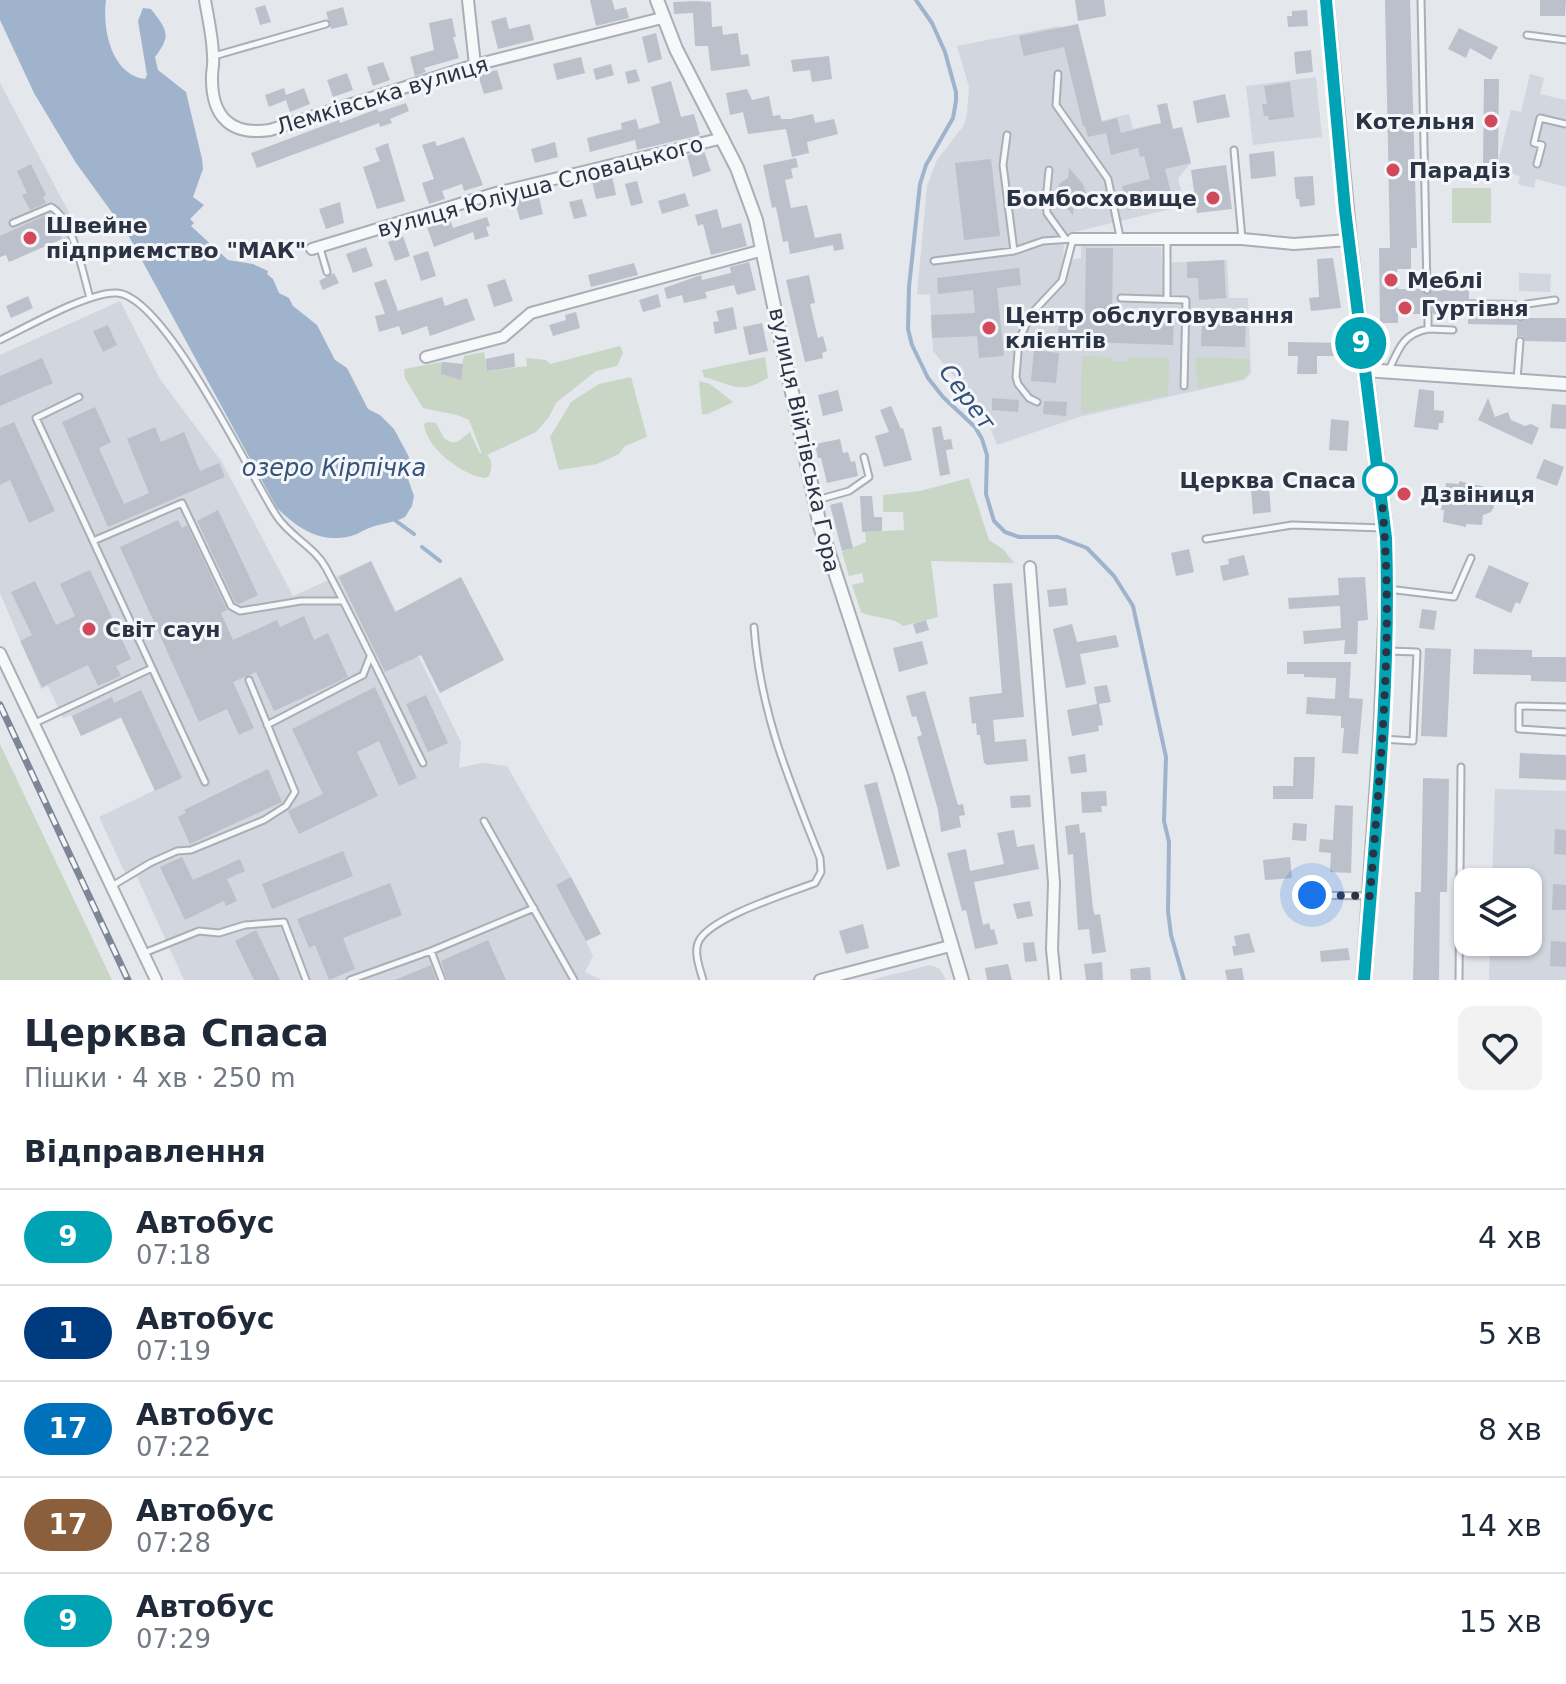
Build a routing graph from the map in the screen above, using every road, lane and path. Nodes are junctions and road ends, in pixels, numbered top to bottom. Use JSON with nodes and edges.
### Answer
{"nodes":[{"id":1,"x":205,"y":0,"type":"edge"},
{"id":2,"x":468,"y":0,"type":"edge"},
{"id":3,"x":657,"y":0,"type":"edge"},
{"id":4,"x":1326,"y":0,"type":"edge"},
{"id":5,"x":1421,"y":0,"type":"edge"},
{"id":6,"x":662,"y":18,"type":"junction"},
{"id":7,"x":326,"y":24,"type":"dead end"},
{"id":8,"x":1527,"y":35,"type":"dead end"},
{"id":9,"x":1566,"y":40,"type":"edge"},
{"id":10,"x":214,"y":56,"type":"junction"},
{"id":11,"x":475,"y":65,"type":"junction"},
{"id":12,"x":1058,"y":74,"type":"dead end"},
{"id":13,"x":1566,"y":124,"type":"edge"},
{"id":14,"x":1007,"y":135,"type":"dead end"},
{"id":15,"x":723,"y":138,"type":"junction"},
{"id":16,"x":1234,"y":150,"type":"dead end"},
{"id":17,"x":1537,"y":164,"type":"dead end"},
{"id":18,"x":1049,"y":170,"type":"dead end"},
{"id":19,"x":13,"y":223,"type":"dead end"},
{"id":20,"x":1120,"y":238,"type":"junction"},
{"id":21,"x":1167,"y":238,"type":"junction"},
{"id":22,"x":1069,"y":239,"type":"junction"},
{"id":23,"x":1242,"y":239,"type":"junction"},
{"id":24,"x":1349,"y":240,"type":"junction"},
{"id":25,"x":316,"y":248,"type":"joint"},
{"id":26,"x":763,"y":250,"type":"junction"},
{"id":27,"x":1014,"y":251,"type":"junction"},
{"id":28,"x":934,"y":261,"type":"dead end"},
{"id":29,"x":327,"y":272,"type":"dead end"},
{"id":30,"x":1427,"y":290,"type":"dead end"},
{"id":31,"x":90,"y":298,"type":"junction"},
{"id":32,"x":1121,"y":298,"type":"dead end"},
{"id":33,"x":1167,"y":299,"type":"junction"},
{"id":34,"x":1555,"y":300,"type":"dead end"},
{"id":35,"x":1428,"y":314,"type":"dead end"},
{"id":36,"x":1520,"y":317,"type":"dead end"},
{"id":37,"x":1428,"y":329,"type":"junction"},
{"id":38,"x":1453,"y":330,"type":"dead end"},
{"id":39,"x":0,"y":340,"type":"edge"},
{"id":40,"x":1520,"y":341,"type":"dead end"},
{"id":41,"x":426,"y":357,"type":"dead end"},
{"id":42,"x":1365,"y":370,"type":"junction"},
{"id":43,"x":1389,"y":371,"type":"junction"},
{"id":44,"x":1517,"y":381,"type":"junction"},
{"id":45,"x":1566,"y":384,"type":"edge"},
{"id":46,"x":1184,"y":386,"type":"dead end"},
{"id":47,"x":79,"y":397,"type":"dead end"},
{"id":48,"x":1037,"y":402,"type":"dead end"},
{"id":49,"x":864,"y":457,"type":"dead end"},
{"id":50,"x":815,"y":500,"type":"junction"},
{"id":51,"x":1385,"y":528,"type":"junction"},
{"id":52,"x":1206,"y":539,"type":"dead end"},
{"id":53,"x":93,"y":541,"type":"junction"},
{"id":54,"x":1471,"y":558,"type":"dead end"},
{"id":55,"x":1030,"y":567,"type":"dead end"},
{"id":56,"x":1387,"y":588,"type":"junction"},
{"id":57,"x":341,"y":601,"type":"junction"},
{"id":58,"x":754,"y":627,"type":"dead end"},
{"id":59,"x":1385,"y":651,"type":"junction"},
{"id":60,"x":0,"y":653,"type":"edge"},
{"id":61,"x":370,"y":656,"type":"junction"},
{"id":62,"x":152,"y":668,"type":"junction"},
{"id":63,"x":249,"y":680,"type":"dead end"},
{"id":64,"x":1566,"y":707,"type":"edge"},
{"id":65,"x":35,"y":723,"type":"junction"},
{"id":66,"x":267,"y":725,"type":"junction"},
{"id":67,"x":1566,"y":732,"type":"edge"},
{"id":68,"x":1381,"y":739,"type":"junction"},
{"id":69,"x":423,"y":763,"type":"dead end"},
{"id":70,"x":1461,"y":767,"type":"dead end"},
{"id":71,"x":205,"y":782,"type":"dead end"},
{"id":72,"x":484,"y":821,"type":"dead end"},
{"id":73,"x":111,"y":886,"type":"junction"},
{"id":74,"x":1312,"y":895,"type":"dead end"},
{"id":75,"x":1370,"y":896,"type":"junction"},
{"id":76,"x":534,"y":908,"type":"junction"},
{"id":77,"x":950,"y":946,"type":"junction"},
{"id":78,"x":431,"y":951,"type":"junction"},
{"id":79,"x":143,"y":953,"type":"junction"},
{"id":80,"x":156,"y":980,"type":"edge"},
{"id":81,"x":306,"y":980,"type":"edge"},
{"id":82,"x":350,"y":980,"type":"edge"},
{"id":83,"x":442,"y":980,"type":"edge"},
{"id":84,"x":574,"y":980,"type":"edge"},
{"id":85,"x":703,"y":980,"type":"edge"},
{"id":86,"x":820,"y":980,"type":"edge"},
{"id":87,"x":962,"y":980,"type":"edge"},
{"id":88,"x":1055,"y":980,"type":"edge"},
{"id":89,"x":1364,"y":980,"type":"edge"},
{"id":90,"x":1459,"y":980,"type":"edge"}],
"edges":[{"from":1,"to":10,"type":"street","name":"Лемківська вулиця"},
{"from":2,"to":11,"type":"street"},
{"from":3,"to":6,"type":"street","name":"вулиця Війтівська Гора"},
{"from":4,"to":24,"type":"main road"},
{"from":5,"to":30,"type":"lane"},
{"from":6,"to":11,"type":"street","name":"Лемківська вулиця"},
{"from":6,"to":15,"type":"street","name":"вулиця Війтівська Гора"},
{"from":7,"to":10,"type":"lane"},
{"from":8,"to":9,"type":"lane"},
{"from":10,"to":11,"type":"street","name":"Лемківська вулиця"},
{"from":12,"to":20,"type":"lane"},
{"from":13,"to":17,"type":"lane"},
{"from":14,"to":27,"type":"lane"},
{"from":15,"to":25,"type":"street","name":"вулиця Юліуша Словацького"},
{"from":15,"to":26,"type":"street","name":"вулиця Війтівська Гора"},
{"from":16,"to":23,"type":"lane"},
{"from":18,"to":22,"type":"lane"},
{"from":19,"to":31,"type":"lane"},
{"from":20,"to":21,"type":"street"},
{"from":20,"to":22,"type":"street"},
{"from":21,"to":23,"type":"street"},
{"from":21,"to":33,"type":"lane"},
{"from":22,"to":27,"type":"lane"},
{"from":22,"to":48,"type":"lane"},
{"from":23,"to":24,"type":"street"},
{"from":24,"to":42,"type":"main road"},
{"from":25,"to":29,"type":"lane"},
{"from":26,"to":41,"type":"street"},
{"from":26,"to":50,"type":"street","name":"вулиця Війтівська Гора"},
{"from":27,"to":28,"type":"lane"},
{"from":31,"to":39,"type":"lane"},
{"from":31,"to":57,"type":"lane"},
{"from":32,"to":33,"type":"lane"},
{"from":33,"to":46,"type":"lane"},
{"from":34,"to":36,"type":"lane"},
{"from":35,"to":37,"type":"lane"},
{"from":37,"to":38,"type":"lane"},
{"from":37,"to":43,"type":"lane"},
{"from":40,"to":44,"type":"lane"},
{"from":42,"to":43,"type":"street"},
{"from":42,"to":51,"type":"main road"},
{"from":43,"to":44,"type":"street"},
{"from":44,"to":45,"type":"street"},
{"from":47,"to":53,"type":"lane"},
{"from":49,"to":50,"type":"lane"},
{"from":50,"to":77,"type":"street","name":"вулиця Війтівська Гора"},
{"from":51,"to":52,"type":"lane"},
{"from":51,"to":56,"type":"main road"},
{"from":53,"to":57,"type":"lane"},
{"from":53,"to":62,"type":"lane"},
{"from":54,"to":56,"type":"lane"},
{"from":55,"to":88,"type":"street"},
{"from":56,"to":59,"type":"main road"},
{"from":57,"to":61,"type":"lane"},
{"from":58,"to":85,"type":"lane"},
{"from":59,"to":68,"type":"main road"},
{"from":59,"to":68,"type":"lane"},
{"from":60,"to":65,"type":"street"},
{"from":61,"to":66,"type":"lane"},
{"from":61,"to":69,"type":"lane"},
{"from":62,"to":65,"type":"lane"},
{"from":62,"to":71,"type":"lane"},
{"from":63,"to":66,"type":"lane"},
{"from":64,"to":67,"type":"lane"},
{"from":65,"to":73,"type":"street"},
{"from":66,"to":73,"type":"lane"},
{"from":68,"to":75,"type":"main road"},
{"from":70,"to":90,"type":"lane"},
{"from":72,"to":76,"type":"lane"},
{"from":73,"to":79,"type":"street"},
{"from":74,"to":75,"type":"lane"},
{"from":75,"to":89,"type":"main road"},
{"from":76,"to":78,"type":"lane"},
{"from":76,"to":84,"type":"lane"},
{"from":77,"to":86,"type":"street"},
{"from":77,"to":87,"type":"street","name":"вулиця Війтівська Гора"},
{"from":78,"to":82,"type":"lane"},
{"from":78,"to":83,"type":"lane"},
{"from":79,"to":80,"type":"street"},
{"from":79,"to":81,"type":"lane"}]}
